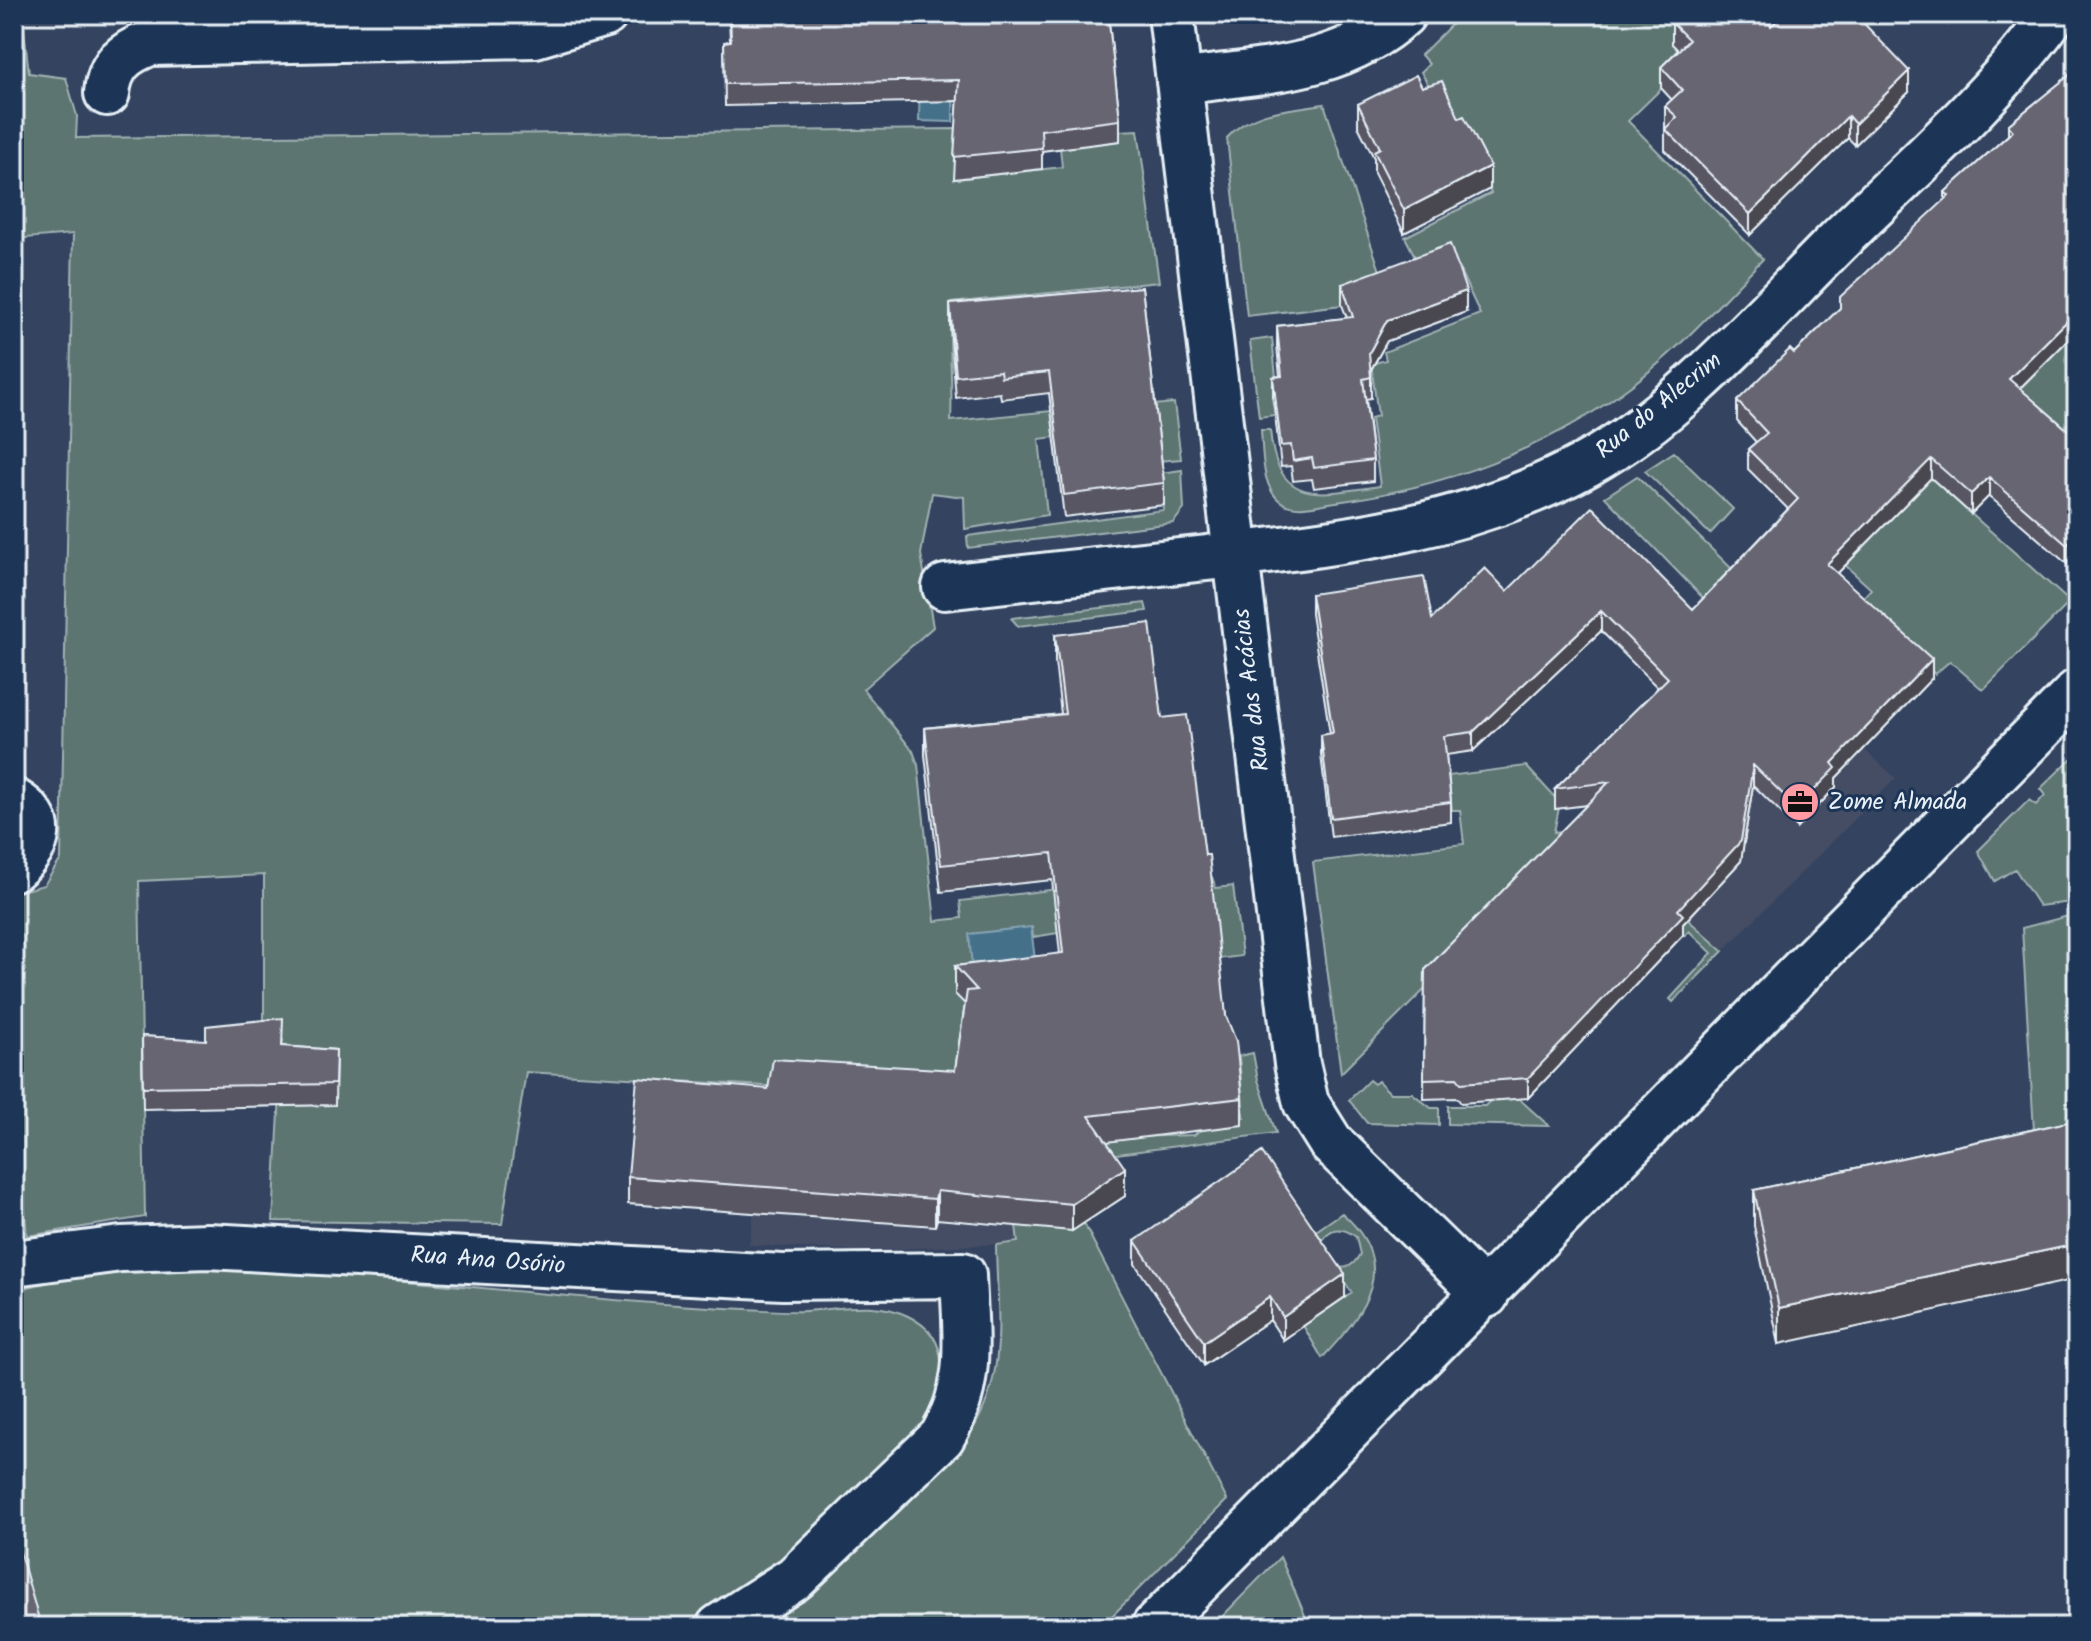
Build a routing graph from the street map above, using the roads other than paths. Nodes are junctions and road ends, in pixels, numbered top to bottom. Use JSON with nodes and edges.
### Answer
{"nodes":[{"id":1,"x":605,"y":14,"type":"edge"},
{"id":2,"x":1171,"y":14,"type":"edge"},
{"id":3,"x":1403,"y":14,"type":"edge"},
{"id":4,"x":2054,"y":14,"type":"edge"},
{"id":5,"x":2074,"y":14,"type":"edge"},
{"id":6,"x":2012,"y":69,"type":"junction"},
{"id":7,"x":1179,"y":82,"type":"junction"},
{"id":8,"x":107,"y":93,"type":"dead end"},
{"id":9,"x":1236,"y":555,"type":"junction"},
{"id":10,"x":945,"y":587,"type":"dead end"},
{"id":11,"x":2077,"y":692,"type":"edge"},
{"id":12,"x":14,"y":801,"type":"edge"},
{"id":13,"x":14,"y":868,"type":"edge"},
{"id":14,"x":14,"y":1263,"type":"edge"},
{"id":15,"x":1486,"y":1295,"type":"junction"},
{"id":16,"x":719,"y":1627,"type":"edge"},
{"id":17,"x":1154,"y":1627,"type":"edge"}],
"edges":[{"from":1,"to":8,"type":"street"},
{"from":2,"to":7,"type":"street","name":"Rua das Acácias"},
{"from":3,"to":7,"type":"street"},
{"from":4,"to":6,"type":"street","name":"Rua do Alecrim"},
{"from":5,"to":6,"type":"street"},
{"from":6,"to":9,"type":"street","name":"Rua do Alecrim"},
{"from":7,"to":9,"type":"street","name":"Rua das Acácias"},
{"from":9,"to":10,"type":"street","name":"Rua do Alecrim"},
{"from":9,"to":15,"type":"street","name":"Rua das Acácias"},
{"from":11,"to":15,"type":"street"},
{"from":12,"to":13,"type":"street"},
{"from":14,"to":16,"type":"street","name":"Rua Ana Osório"},
{"from":15,"to":17,"type":"street"}]}
